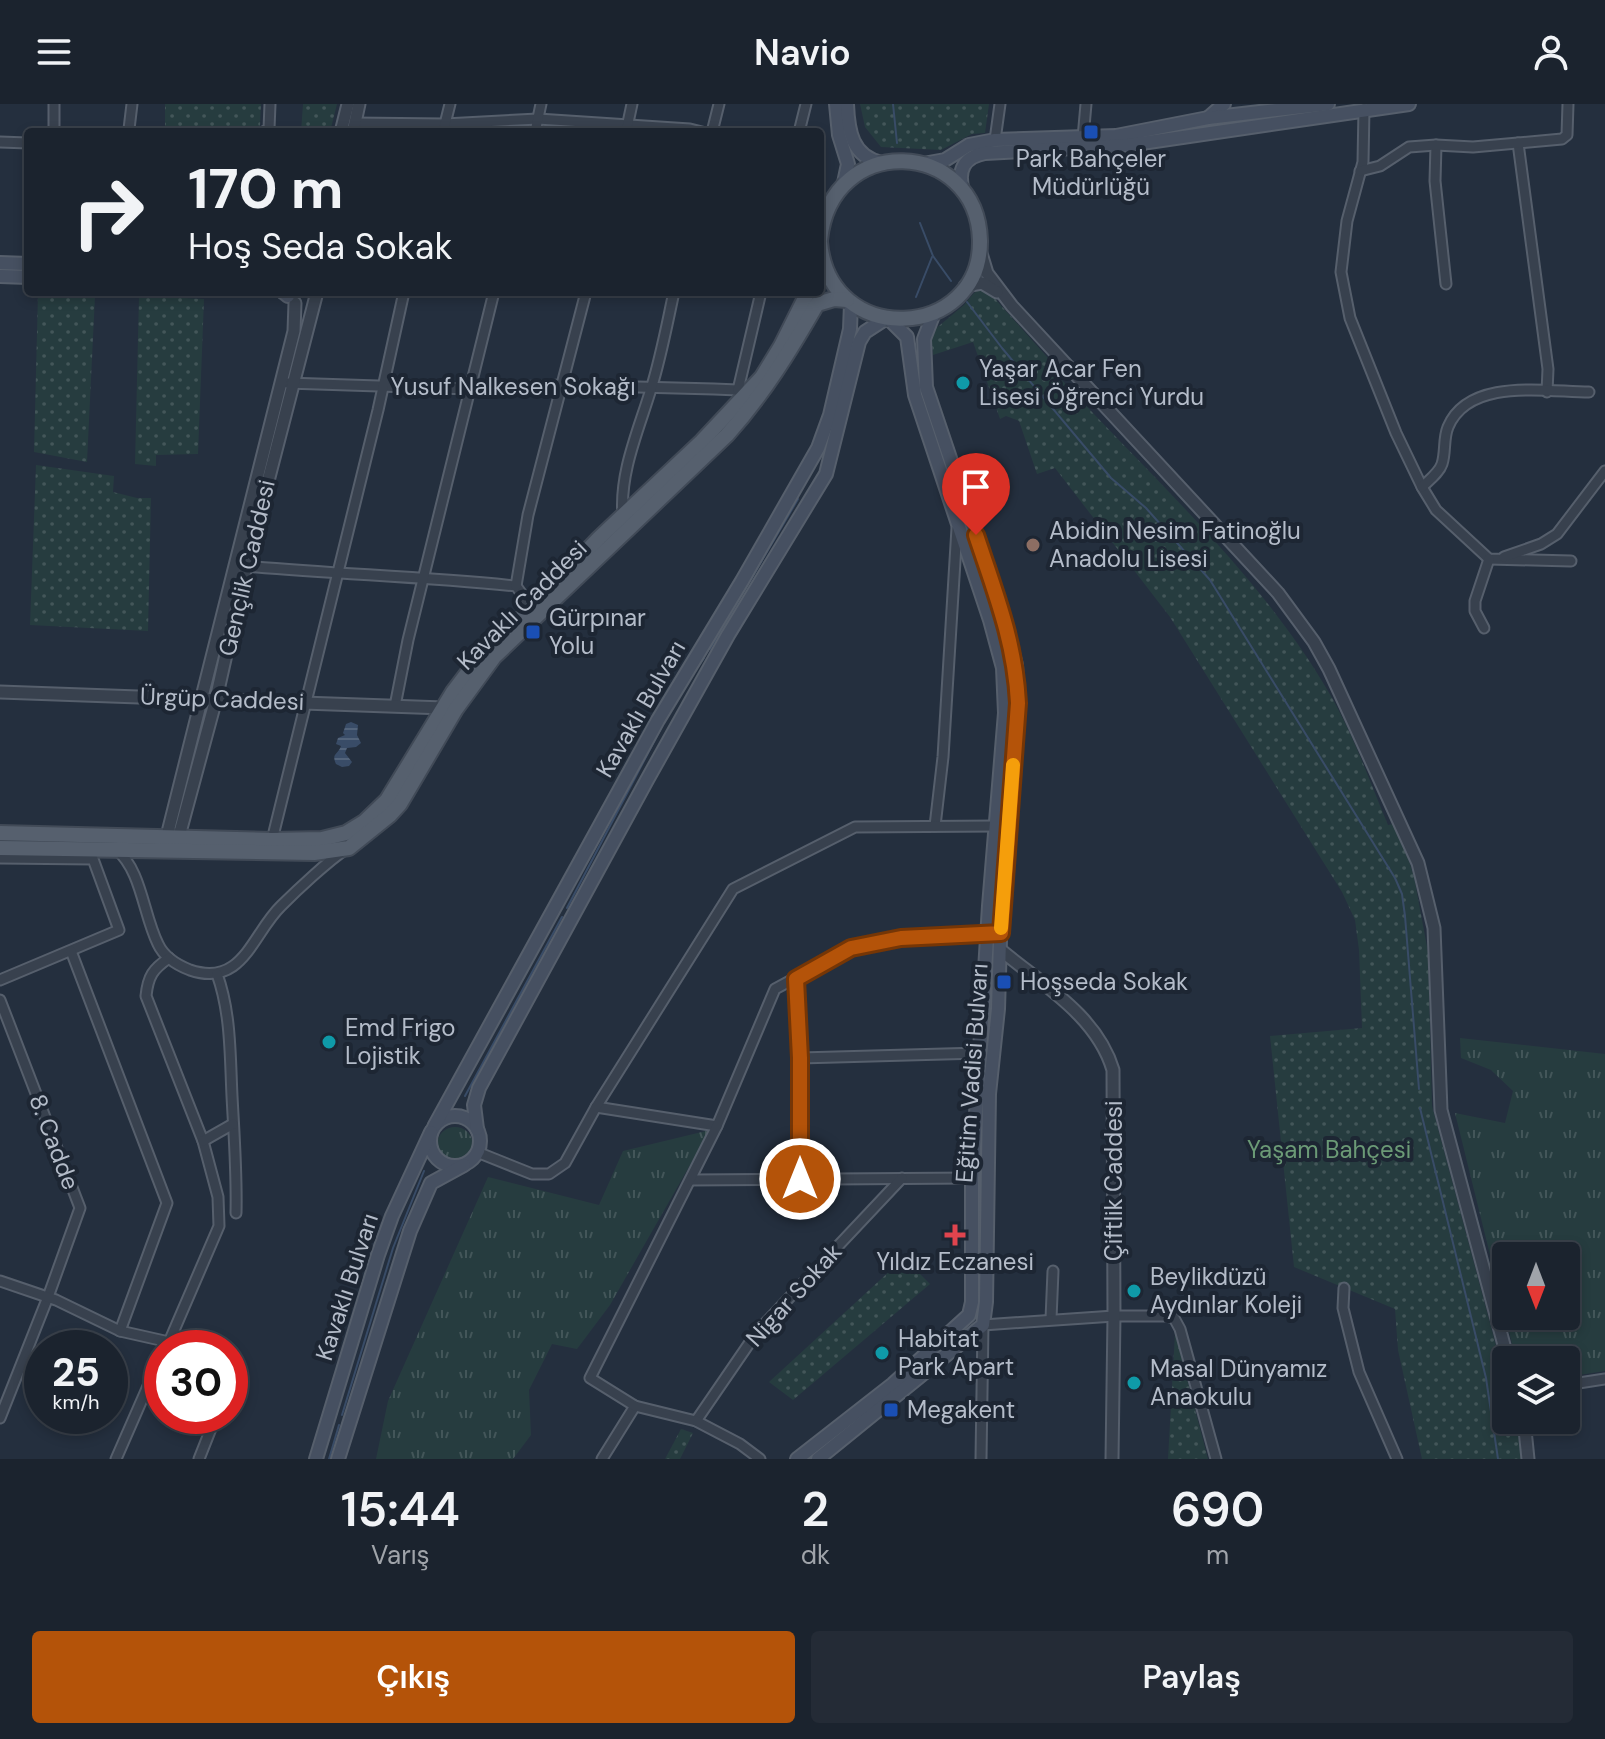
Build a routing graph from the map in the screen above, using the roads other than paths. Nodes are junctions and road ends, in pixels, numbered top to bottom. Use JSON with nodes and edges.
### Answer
{"nodes":[{"id":1,"x":54,"y":104,"type":"edge"},
{"id":2,"x":132,"y":104,"type":"edge"},
{"id":3,"x":270,"y":104,"type":"edge"},
{"id":4,"x":348,"y":104,"type":"edge"},
{"id":5,"x":359,"y":104,"type":"edge"},
{"id":6,"x":450,"y":104,"type":"edge"},
{"id":7,"x":541,"y":104,"type":"edge"},
{"id":8,"x":632,"y":104,"type":"edge"},
{"id":9,"x":719,"y":104,"type":"edge"},
{"id":10,"x":806,"y":104,"type":"edge"},
{"id":11,"x":836,"y":104,"type":"edge"},
{"id":12,"x":847,"y":104,"type":"edge"},
{"id":13,"x":1000,"y":104,"type":"edge"},
{"id":14,"x":1086,"y":104,"type":"edge"},
{"id":15,"x":1238,"y":104,"type":"edge"},
{"id":16,"x":1251,"y":104,"type":"edge"},
{"id":17,"x":1328,"y":104,"type":"edge"},
{"id":18,"x":1409,"y":104,"type":"edge"},
{"id":19,"x":1568,"y":104,"type":"edge"},
{"id":20,"x":1364,"y":109,"type":"junction"},
{"id":21,"x":1224,"y":110,"type":"edge"},
{"id":22,"x":1263,"y":112,"type":"junction"},
{"id":23,"x":1208,"y":118,"type":"junction"},
{"id":24,"x":538,"y":119,"type":"junction"},
{"id":25,"x":54,"y":128,"type":"edge"},
{"id":26,"x":127,"y":128,"type":"edge"},
{"id":27,"x":269,"y":128,"type":"edge"},
{"id":28,"x":342,"y":128,"type":"edge"},
{"id":29,"x":354,"y":128,"type":"edge"},
{"id":30,"x":444,"y":128,"type":"edge"},
{"id":31,"x":536,"y":128,"type":"edge"},
{"id":32,"x":617,"y":128,"type":"edge"},
{"id":33,"x":626,"y":128,"type":"edge"},
{"id":34,"x":713,"y":128,"type":"edge"},
{"id":35,"x":800,"y":128,"type":"edge"},
{"id":36,"x":1211,"y":132,"type":"junction"},
{"id":37,"x":1083,"y":138,"type":"junction"},
{"id":38,"x":995,"y":140,"type":"junction"},
{"id":39,"x":0,"y":142,"type":"edge"},
{"id":40,"x":24,"y":143,"type":"edge"},
{"id":41,"x":1518,"y":143,"type":"junction"},
{"id":42,"x":1436,"y":145,"type":"junction"},
{"id":43,"x":882,"y":163,"type":"junction"},
{"id":44,"x":923,"y":164,"type":"junction"},
{"id":45,"x":1360,"y":171,"type":"junction"},
{"id":46,"x":844,"y":183,"type":"junction"},
{"id":47,"x":963,"y":191,"type":"junction"},
{"id":48,"x":824,"y":220,"type":"edge"},
{"id":49,"x":979,"y":250,"type":"junction"},
{"id":50,"x":0,"y":263,"type":"edge"},
{"id":51,"x":24,"y":264,"type":"edge"},
{"id":52,"x":824,"y":265,"type":"edge"},
{"id":53,"x":0,"y":276,"type":"edge"},
{"id":54,"x":24,"y":277,"type":"edge"},
{"id":55,"x":1446,"y":284,"type":"dead end"},
{"id":56,"x":965,"y":286,"type":"junction"},
{"id":57,"x":288,"y":296,"type":"edge"},
{"id":58,"x":315,"y":296,"type":"edge"},
{"id":59,"x":316,"y":296,"type":"edge"},
{"id":60,"x":403,"y":296,"type":"edge"},
{"id":61,"x":493,"y":296,"type":"edge"},
{"id":62,"x":585,"y":296,"type":"edge"},
{"id":63,"x":673,"y":296,"type":"edge"},
{"id":64,"x":760,"y":296,"type":"edge"},
{"id":65,"x":806,"y":296,"type":"edge"},
{"id":66,"x":849,"y":302,"type":"junction"},
{"id":67,"x":1012,"y":306,"type":"junction"},
{"id":68,"x":934,"y":313,"type":"junction"},
{"id":69,"x":888,"y":320,"type":"junction"},
{"id":70,"x":279,"y":382,"type":"junction"},
{"id":71,"x":292,"y":384,"type":"junction"},
{"id":72,"x":562,"y":385,"type":"junction"},
{"id":73,"x":382,"y":386,"type":"junction"},
{"id":74,"x":652,"y":388,"type":"junction"},
{"id":75,"x":470,"y":389,"type":"junction"},
{"id":76,"x":742,"y":392,"type":"junction"},
{"id":77,"x":1547,"y":392,"type":"junction"},
{"id":78,"x":1589,"y":392,"type":"dead end"},
{"id":79,"x":1605,"y":471,"type":"edge"},
{"id":80,"x":1422,"y":487,"type":"junction"},
{"id":81,"x":623,"y":516,"type":"junction"},
{"id":82,"x":957,"y":524,"type":"junction"},
{"id":83,"x":1493,"y":559,"type":"junction"},
{"id":84,"x":1571,"y":561,"type":"dead end"},
{"id":85,"x":246,"y":566,"type":"junction"},
{"id":86,"x":338,"y":575,"type":"junction"},
{"id":87,"x":424,"y":578,"type":"junction"},
{"id":88,"x":516,"y":586,"type":"junction"},
{"id":89,"x":532,"y":608,"type":"junction"},
{"id":90,"x":1484,"y":628,"type":"dead end"},
{"id":91,"x":0,"y":692,"type":"edge"},
{"id":92,"x":202,"y":699,"type":"junction"},
{"id":93,"x":216,"y":699,"type":"junction"},
{"id":94,"x":306,"y":702,"type":"junction"},
{"id":95,"x":395,"y":706,"type":"junction"},
{"id":96,"x":444,"y":708,"type":"junction"},
{"id":97,"x":935,"y":826,"type":"junction"},
{"id":98,"x":996,"y":826,"type":"junction"},
{"id":99,"x":0,"y":833,"type":"edge"},
{"id":100,"x":173,"y":836,"type":"junction"},
{"id":101,"x":272,"y":840,"type":"junction"},
{"id":102,"x":0,"y":848,"type":"edge"},
{"id":103,"x":349,"y":848,"type":"junction"},
{"id":104,"x":115,"y":849,"type":"junction"},
{"id":105,"x":0,"y":858,"type":"edge"},
{"id":106,"x":987,"y":933,"type":"junction"},
{"id":107,"x":1001,"y":933,"type":"junction"},
{"id":108,"x":71,"y":951,"type":"junction"},
{"id":109,"x":1002,"y":951,"type":"junction"},
{"id":110,"x":169,"y":958,"type":"junction"},
{"id":111,"x":217,"y":974,"type":"junction"},
{"id":112,"x":796,"y":979,"type":"junction"},
{"id":113,"x":0,"y":980,"type":"edge"},
{"id":114,"x":0,"y":1000,"type":"edge"},
{"id":115,"x":980,"y":1053,"type":"junction"},
{"id":116,"x":800,"y":1058,"type":"junction"},
{"id":117,"x":596,"y":1107,"type":"junction"},
{"id":118,"x":233,"y":1124,"type":"junction"},
{"id":119,"x":717,"y":1126,"type":"junction"},
{"id":120,"x":433,"y":1129,"type":"junction"},
{"id":121,"x":477,"y":1129,"type":"junction"},
{"id":122,"x":203,"y":1141,"type":"junction"},
{"id":123,"x":477,"y":1152,"type":"junction"},
{"id":124,"x":464,"y":1165,"type":"junction"},
{"id":125,"x":902,"y":1178,"type":"junction"},
{"id":126,"x":972,"y":1178,"type":"junction"},
{"id":127,"x":800,"y":1179,"type":"junction"},
{"id":128,"x":691,"y":1180,"type":"junction"},
{"id":129,"x":236,"y":1213,"type":"dead end"},
{"id":130,"x":1053,"y":1271,"type":"dead end"},
{"id":131,"x":0,"y":1281,"type":"edge"},
{"id":132,"x":1344,"y":1288,"type":"dead end"},
{"id":133,"x":48,"y":1297,"type":"junction"},
{"id":134,"x":969,"y":1315,"type":"junction"},
{"id":135,"x":1114,"y":1316,"type":"junction"},
{"id":136,"x":1051,"y":1319,"type":"junction"},
{"id":137,"x":983,"y":1325,"type":"junction"},
{"id":138,"x":118,"y":1330,"type":"edge"},
{"id":139,"x":120,"y":1330,"type":"edge"},
{"id":140,"x":174,"y":1330,"type":"edge"},
{"id":141,"x":1504,"y":1346,"type":"edge"},
{"id":142,"x":1605,"y":1379,"type":"edge"},
{"id":143,"x":1580,"y":1383,"type":"edge"},
{"id":144,"x":144,"y":1395,"type":"edge"},
{"id":145,"x":635,"y":1406,"type":"junction"},
{"id":146,"x":0,"y":1418,"type":"edge"},
{"id":147,"x":696,"y":1421,"type":"junction"},
{"id":148,"x":209,"y":1434,"type":"edge"},
{"id":149,"x":1525,"y":1434,"type":"edge"},
{"id":150,"x":116,"y":1459,"type":"edge"},
{"id":151,"x":199,"y":1459,"type":"edge"},
{"id":152,"x":316,"y":1459,"type":"edge"},
{"id":153,"x":338,"y":1459,"type":"edge"},
{"id":154,"x":602,"y":1459,"type":"edge"},
{"id":155,"x":760,"y":1459,"type":"edge"},
{"id":156,"x":797,"y":1459,"type":"edge"},
{"id":157,"x":818,"y":1459,"type":"edge"},
{"id":158,"x":981,"y":1459,"type":"edge"},
{"id":159,"x":1112,"y":1459,"type":"edge"},
{"id":160,"x":1216,"y":1459,"type":"edge"},
{"id":161,"x":1397,"y":1459,"type":"edge"},
{"id":162,"x":1528,"y":1459,"type":"edge"}],
"edges":[{"from":1,"to":25,"type":"street"},
{"from":2,"to":26,"type":"street"},
{"from":3,"to":27,"type":"street"},
{"from":4,"to":28,"type":"street"},
{"from":5,"to":29,"type":"street"},
{"from":6,"to":30,"type":"street"},
{"from":7,"to":24,"type":"street"},
{"from":8,"to":33,"type":"street"},
{"from":9,"to":34,"type":"street"},
{"from":10,"to":35,"type":"street"},
{"from":11,"to":46,"type":"main road"},
{"from":12,"to":43,"type":"main road"},
{"from":13,"to":38,"type":"street"},
{"from":14,"to":37,"type":"street"},
{"from":15,"to":21,"type":"main road"},
{"from":16,"to":22,"type":"main road"},
{"from":17,"to":22,"type":"main road"},
{"from":18,"to":20,"type":"main road"},
{"from":19,"to":41,"type":"street"},
{"from":20,"to":36,"type":"main road"},
{"from":20,"to":45,"type":"street"},
{"from":21,"to":22,"type":"main road"},
{"from":21,"to":23,"type":"main road"},
{"from":21,"to":36,"type":"main road"},
{"from":23,"to":36,"type":"main road"},
{"from":23,"to":37,"type":"main road"},
{"from":24,"to":30,"type":"street"},
{"from":24,"to":31,"type":"street"},
{"from":24,"to":32,"type":"street"},
{"from":29,"to":30,"type":"street"},
{"from":36,"to":47,"type":"main road"},
{"from":37,"to":38,"type":"main road"},
{"from":38,"to":44,"type":"main road"},
{"from":39,"to":40,"type":"street"},
{"from":41,"to":42,"type":"street"},
{"from":41,"to":77,"type":"street"},
{"from":42,"to":45,"type":"street"},
{"from":42,"to":55,"type":"street"},
{"from":43,"to":44,"type":"main road"},
{"from":43,"to":46,"type":"main road"},
{"from":44,"to":47,"type":"main road"},
{"from":45,"to":80,"type":"street"},
{"from":46,"to":48,"type":"main road"},
{"from":47,"to":49,"type":"main road"},
{"from":49,"to":56,"type":"main road"},
{"from":49,"to":67,"type":"street"},
{"from":50,"to":51,"type":"main road"},
{"from":52,"to":66,"type":"main road"},
{"from":53,"to":54,"type":"main road"},
{"from":56,"to":67,"type":"street"},
{"from":56,"to":68,"type":"main road"},
{"from":57,"to":58,"type":"street"},
{"from":57,"to":70,"type":"street","name":"Gençlik Caddesi"},
{"from":59,"to":71,"type":"street","name":"Gençlik Caddesi"},
{"from":60,"to":73,"type":"street"},
{"from":61,"to":75,"type":"street"},
{"from":62,"to":72,"type":"street"},
{"from":63,"to":74,"type":"street"},
{"from":64,"to":76,"type":"street"},
{"from":65,"to":76,"type":"main road","name":"Kavaklı Caddesi"},
{"from":66,"to":69,"type":"main road"},
{"from":66,"to":103,"type":"main road","name":"Kavaklı Caddesi"},
{"from":66,"to":120,"type":"main road","name":"Kavaklı Bulvarı"},
{"from":67,"to":141,"type":"street"},
{"from":68,"to":69,"type":"main road"},
{"from":68,"to":107,"type":"main road","name":"Eğitim Vadisi Bulvarı"},
{"from":69,"to":82,"type":"main road","name":"Eğitim Vadisi Bulvarı"},
{"from":69,"to":121,"type":"main road","name":"Kavaklı Bulvarı"},
{"from":70,"to":71,"type":"street","name":"Yusuf Nalkesen Sokağı"},
{"from":70,"to":92,"type":"street","name":"Gençlik Caddesi"},
{"from":71,"to":73,"type":"street","name":"Yusuf Nalkesen Sokağı"},
{"from":71,"to":85,"type":"street","name":"Gençlik Caddesi"},
{"from":72,"to":74,"type":"street","name":"Yusuf Nalkesen Sokağı"},
{"from":72,"to":75,"type":"street","name":"Yusuf Nalkesen Sokağı"},
{"from":72,"to":88,"type":"street"},
{"from":73,"to":75,"type":"street","name":"Yusuf Nalkesen Sokağı"},
{"from":73,"to":86,"type":"street"},
{"from":74,"to":76,"type":"street","name":"Yusuf Nalkesen Sokağı"},
{"from":74,"to":81,"type":"street"},
{"from":75,"to":87,"type":"street"},
{"from":76,"to":81,"type":"main road","name":"Kavaklı Caddesi"},
{"from":77,"to":78,"type":"street"},
{"from":77,"to":80,"type":"street"},
{"from":79,"to":83,"type":"street"},
{"from":80,"to":83,"type":"street"},
{"from":81,"to":89,"type":"main road","name":"Kavaklı Caddesi"},
{"from":82,"to":97,"type":"street"},
{"from":82,"to":98,"type":"main road","name":"Eğitim Vadisi Bulvarı"},
{"from":83,"to":84,"type":"street"},
{"from":83,"to":90,"type":"street"},
{"from":85,"to":86,"type":"street"},
{"from":85,"to":93,"type":"street","name":"Gençlik Caddesi"},
{"from":86,"to":87,"type":"street"},
{"from":86,"to":94,"type":"street"},
{"from":87,"to":88,"type":"street"},
{"from":87,"to":95,"type":"street"},
{"from":88,"to":89,"type":"street"},
{"from":89,"to":96,"type":"main road","name":"Kavaklı Caddesi"},
{"from":91,"to":92,"type":"street","name":"Ürgüp Caddesi"},
{"from":92,"to":93,"type":"street","name":"Ürgüp Caddesi"},
{"from":92,"to":100,"type":"street","name":"Gençlik Caddesi"},
{"from":93,"to":94,"type":"street","name":"Ürgüp Caddesi"},
{"from":93,"to":100,"type":"street","name":"Gençlik Caddesi"},
{"from":94,"to":95,"type":"street","name":"Ürgüp Caddesi"},
{"from":94,"to":101,"type":"street"},
{"from":95,"to":96,"type":"street","name":"Ürgüp Caddesi"},
{"from":96,"to":101,"type":"main road","name":"Kavaklı Caddesi"},
{"from":97,"to":98,"type":"street"},
{"from":97,"to":117,"type":"street"},
{"from":98,"to":106,"type":"main road","name":"Eğitim Vadisi Bulvarı"},
{"from":99,"to":100,"type":"main road","name":"Kavaklı Caddesi"},
{"from":100,"to":101,"type":"main road","name":"Kavaklı Caddesi"},
{"from":102,"to":104,"type":"main road","name":"Kavaklı Caddesi"},
{"from":103,"to":104,"type":"main road","name":"Kavaklı Caddesi"},
{"from":103,"to":111,"type":"street"},
{"from":104,"to":110,"type":"street"},
{"from":105,"to":108,"type":"street"},
{"from":106,"to":107,"type":"main road"},
{"from":106,"to":112,"type":"street"},
{"from":106,"to":115,"type":"main road","name":"Eğitim Vadisi Bulvarı"},
{"from":107,"to":109,"type":"main road","name":"Eğitim Vadisi Bulvarı"},
{"from":108,"to":113,"type":"street"},
{"from":108,"to":139,"type":"street"},
{"from":109,"to":135,"type":"street","name":"Çiftlik Caddesi"},
{"from":109,"to":137,"type":"main road","name":"Eğitim Vadisi Bulvarı"},
{"from":110,"to":111,"type":"street"},
{"from":110,"to":122,"type":"street"},
{"from":111,"to":118,"type":"street"},
{"from":112,"to":116,"type":"street"},
{"from":112,"to":119,"type":"street"},
{"from":114,"to":133,"type":"street","name":"8. Cadde"},
{"from":115,"to":116,"type":"street"},
{"from":115,"to":126,"type":"main road","name":"Eğitim Vadisi Bulvarı"},
{"from":116,"to":127,"type":"street"},
{"from":117,"to":119,"type":"street"},
{"from":117,"to":123,"type":"street"},
{"from":118,"to":122,"type":"street"},
{"from":118,"to":129,"type":"street"},
{"from":119,"to":128,"type":"street"},
{"from":120,"to":121,"type":"main road"},
{"from":120,"to":124,"type":"main road"},
{"from":120,"to":152,"type":"main road","name":"Kavaklı Bulvarı"},
{"from":121,"to":123,"type":"main road","name":"Kavaklı Bulvarı"},
{"from":122,"to":140,"type":"street"},
{"from":123,"to":124,"type":"main road","name":"Kavaklı Bulvarı"},
{"from":124,"to":153,"type":"main road","name":"Kavaklı Bulvarı"},
{"from":125,"to":126,"type":"street"},
{"from":125,"to":127,"type":"street"},
{"from":125,"to":147,"type":"street","name":"Nigar Sokak"},
{"from":126,"to":134,"type":"main road","name":"Eğitim Vadisi Bulvarı"},
{"from":127,"to":128,"type":"street"},
{"from":128,"to":145,"type":"street"},
{"from":130,"to":136,"type":"street"},
{"from":131,"to":133,"type":"street"},
{"from":132,"to":161,"type":"street"},
{"from":133,"to":138,"type":"street"},
{"from":133,"to":146,"type":"street","name":"8. Cadde"},
{"from":134,"to":137,"type":"street"},
{"from":134,"to":156,"type":"main road"},
{"from":135,"to":136,"type":"street"},
{"from":135,"to":159,"type":"street","name":"Çiftlik Caddesi"},
{"from":135,"to":160,"type":"street"},
{"from":136,"to":137,"type":"street"},
{"from":137,"to":157,"type":"main road"},
{"from":137,"to":158,"type":"street"},
{"from":142,"to":143,"type":"street"},
{"from":144,"to":150,"type":"street"},
{"from":145,"to":147,"type":"street"},
{"from":145,"to":154,"type":"street"},
{"from":147,"to":155,"type":"street"},
{"from":148,"to":151,"type":"street"},
{"from":149,"to":162,"type":"street"}]}
